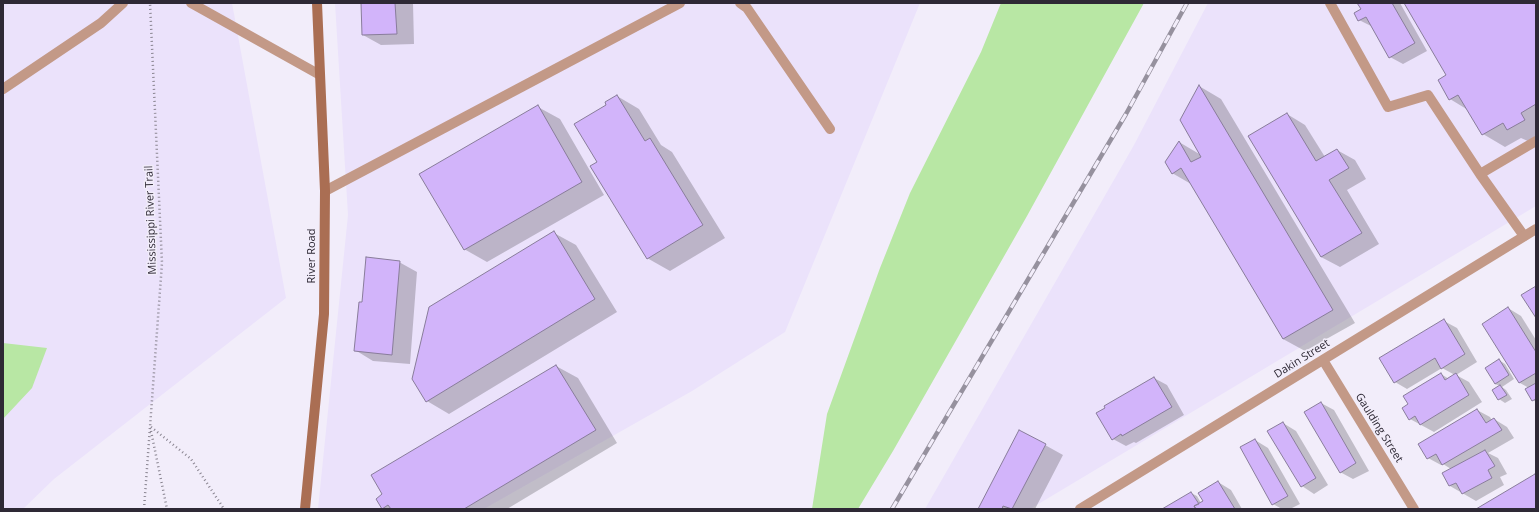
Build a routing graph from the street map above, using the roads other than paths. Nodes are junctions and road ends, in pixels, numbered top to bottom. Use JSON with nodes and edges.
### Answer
{"nodes":[{"id":1,"x":124,"y":3,"type":"edge"},
{"id":2,"x":191,"y":3,"type":"edge"},
{"id":3,"x":317,"y":3,"type":"edge"},
{"id":4,"x":680,"y":3,"type":"edge"},
{"id":5,"x":740,"y":3,"type":"edge"},
{"id":6,"x":1330,"y":3,"type":"edge"},
{"id":7,"x":320,"y":75,"type":"junction"},
{"id":8,"x":3,"y":89,"type":"edge"},
{"id":9,"x":830,"y":129,"type":"dead end"},
{"id":10,"x":1536,"y":141,"type":"edge"},
{"id":11,"x":1480,"y":174,"type":"junction"},
{"id":12,"x":325,"y":191,"type":"junction"},
{"id":13,"x":1536,"y":229,"type":"edge"},
{"id":14,"x":1524,"y":236,"type":"junction"},
{"id":15,"x":1323,"y":360,"type":"junction"},
{"id":16,"x":306,"y":509,"type":"edge"},
{"id":17,"x":1080,"y":509,"type":"edge"},
{"id":18,"x":1414,"y":509,"type":"edge"}],
"edges":[{"from":1,"to":8,"type":"street"},
{"from":2,"to":7,"type":"street"},
{"from":3,"to":7,"type":"main road","name":"River Road"},
{"from":4,"to":12,"type":"street"},
{"from":5,"to":9,"type":"street"},
{"from":6,"to":11,"type":"street"},
{"from":7,"to":12,"type":"main road","name":"River Road"},
{"from":10,"to":11,"type":"street"},
{"from":11,"to":14,"type":"street"},
{"from":12,"to":16,"type":"main road","name":"River Road"},
{"from":13,"to":14,"type":"street","name":"Dakin Street"},
{"from":14,"to":15,"type":"street","name":"Dakin Street"},
{"from":15,"to":17,"type":"street","name":"Dakin Street"},
{"from":15,"to":18,"type":"street","name":"Gaulding Street"}]}
